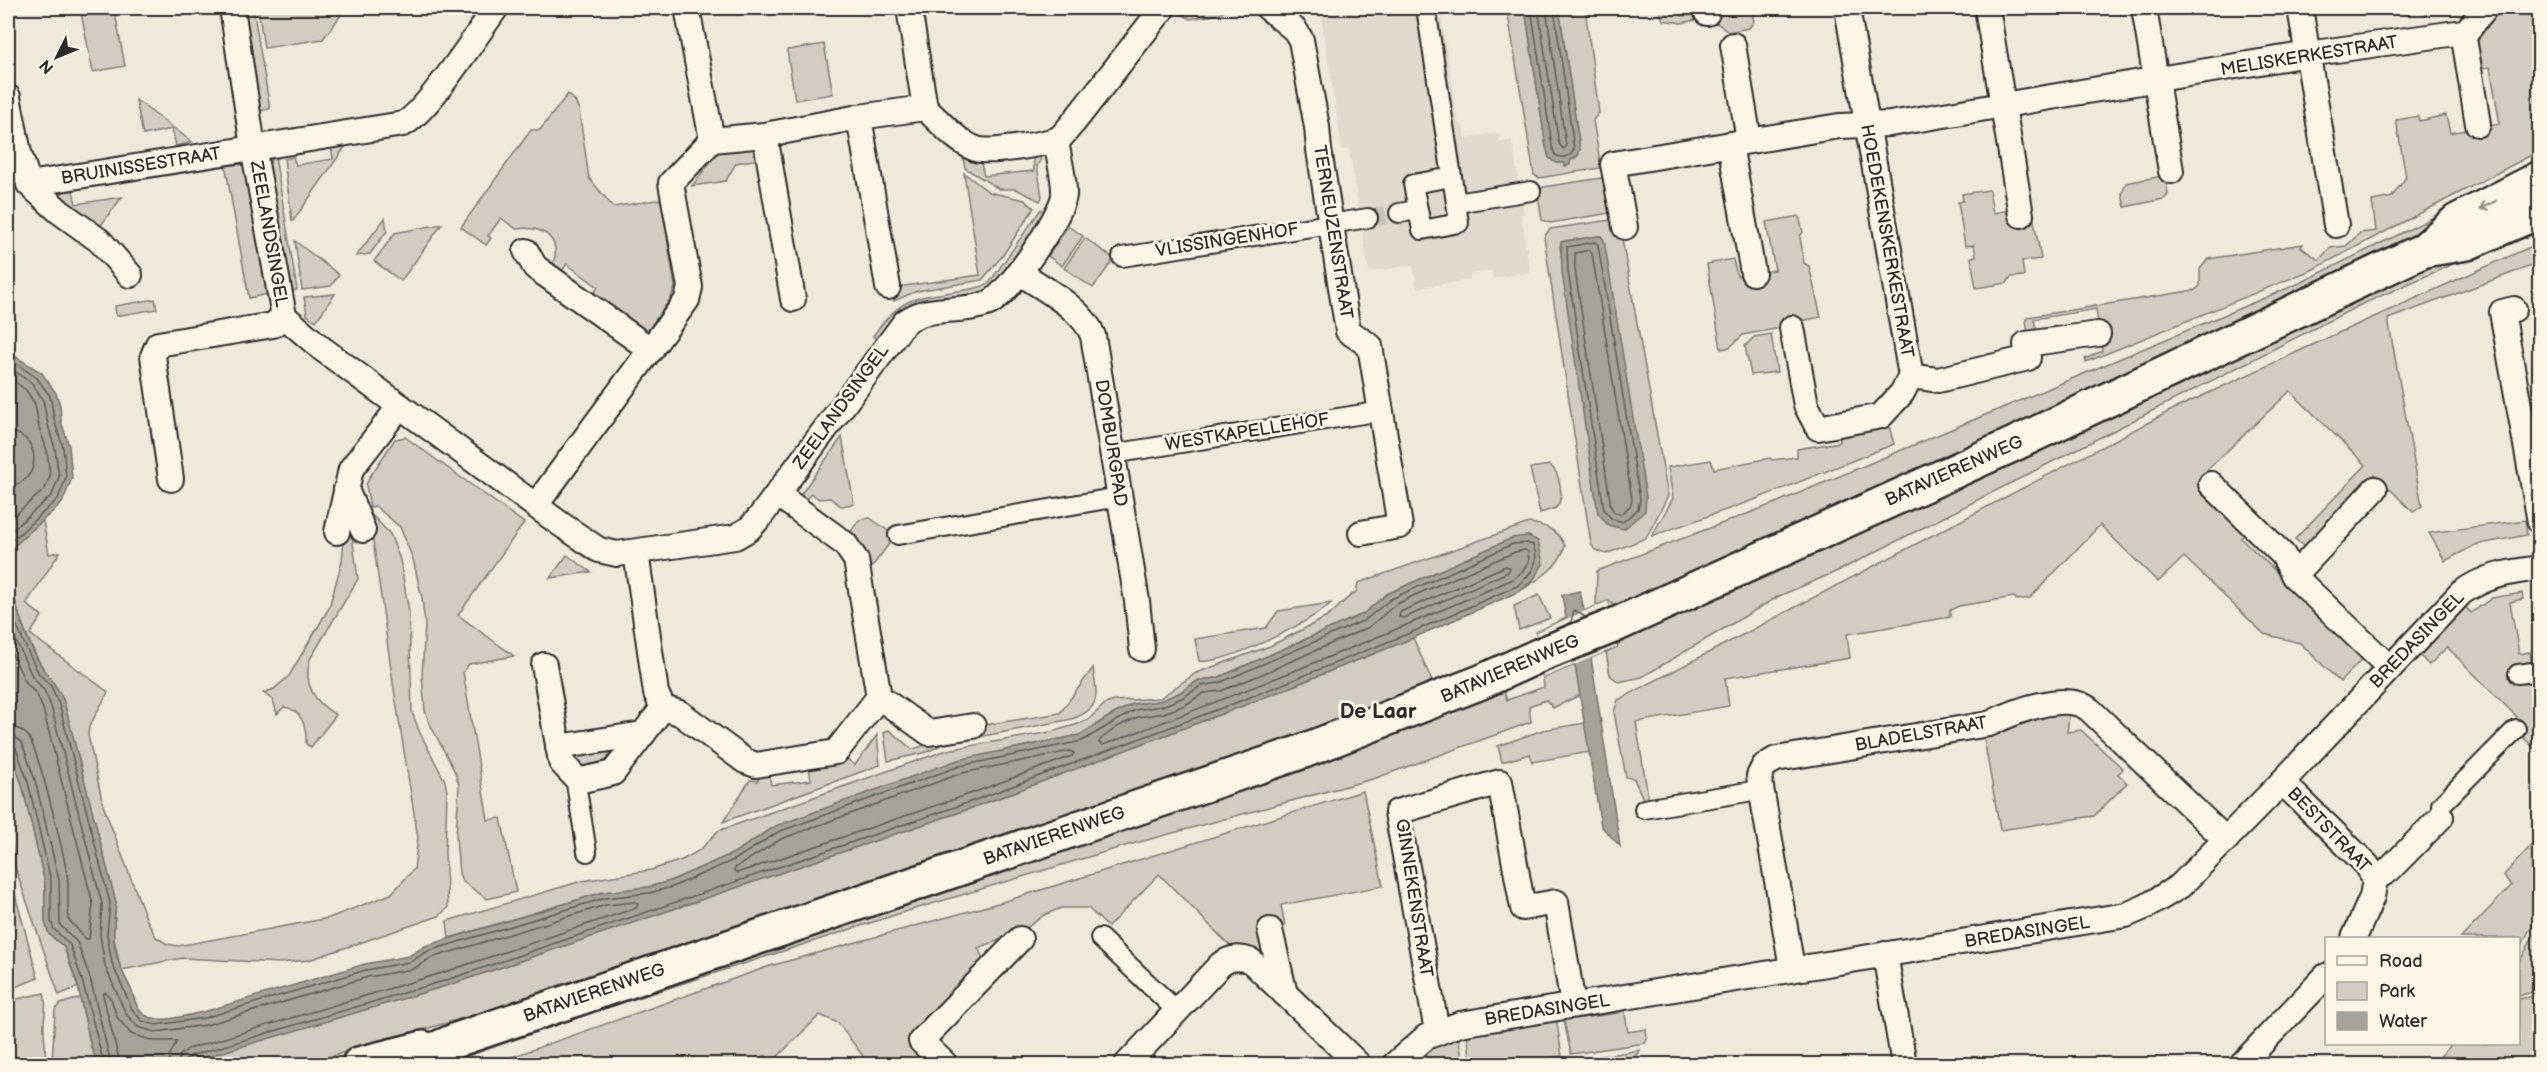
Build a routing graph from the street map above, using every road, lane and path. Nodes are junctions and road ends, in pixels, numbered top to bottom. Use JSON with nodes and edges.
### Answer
{"nodes":[{"id":1,"x":232,"y":8,"type":"edge"},
{"id":2,"x":496,"y":8,"type":"edge"},
{"id":3,"x":687,"y":8,"type":"edge"},
{"id":4,"x":909,"y":8,"type":"edge"},
{"id":5,"x":1163,"y":8,"type":"edge"},
{"id":6,"x":1268,"y":8,"type":"edge"},
{"id":7,"x":1426,"y":8,"type":"edge"},
{"id":8,"x":1847,"y":8,"type":"edge"},
{"id":9,"x":1987,"y":8,"type":"edge"},
{"id":10,"x":2144,"y":8,"type":"edge"},
{"id":11,"x":2300,"y":8,"type":"edge"},
{"id":12,"x":2485,"y":8,"type":"edge"},
{"id":13,"x":2463,"y":32,"type":"junction"},
{"id":14,"x":1733,"y":45,"type":"dead end"},
{"id":15,"x":2308,"y":54,"type":"junction"},
{"id":16,"x":2156,"y":80,"type":"junction"},
{"id":17,"x":8,"y":97,"type":"edge"},
{"id":18,"x":2003,"y":105,"type":"junction"},
{"id":19,"x":925,"y":108,"type":"junction"},
{"id":20,"x":859,"y":117,"type":"junction"},
{"id":21,"x":2478,"y":124,"type":"dead end"},
{"id":22,"x":1866,"y":125,"type":"junction"},
{"id":23,"x":765,"y":135,"type":"junction"},
{"id":24,"x":712,"y":140,"type":"junction"},
{"id":25,"x":1056,"y":140,"type":"junction"},
{"id":26,"x":1739,"y":142,"type":"junction"},
{"id":27,"x":253,"y":147,"type":"junction"},
{"id":28,"x":2171,"y":171,"type":"dead end"},
{"id":29,"x":1452,"y":177,"type":"junction"},
{"id":30,"x":2540,"y":178,"type":"edge"},
{"id":31,"x":29,"y":184,"type":"junction"},
{"id":32,"x":1532,"y":191,"type":"dead end"},
{"id":33,"x":1456,"y":203,"type":"junction"},
{"id":34,"x":1418,"y":210,"type":"junction"},
{"id":35,"x":2540,"y":211,"type":"edge"},
{"id":36,"x":1399,"y":213,"type":"tunnel mouth"},
{"id":37,"x":2021,"y":215,"type":"dead end"},
{"id":38,"x":1368,"y":218,"type":"tunnel mouth"},
{"id":39,"x":1331,"y":224,"type":"junction"},
{"id":40,"x":2336,"y":225,"type":"dead end"},
{"id":41,"x":1625,"y":227,"type":"dead end"},
{"id":42,"x":526,"y":250,"type":"dead end"},
{"id":43,"x":2424,"y":250,"type":"junction"},
{"id":44,"x":1122,"y":257,"type":"dead end"},
{"id":45,"x":1019,"y":272,"type":"junction"},
{"id":46,"x":1753,"y":273,"type":"dead end"},
{"id":47,"x":130,"y":275,"type":"dead end"},
{"id":48,"x":888,"y":287,"type":"dead end"},
{"id":49,"x":793,"y":298,"type":"dead end"},
{"id":50,"x":2514,"y":309,"type":"dead end"},
{"id":51,"x":284,"y":316,"type":"junction"},
{"id":52,"x":1792,"y":328,"type":"dead end"},
{"id":53,"x":2098,"y":334,"type":"dead end"},
{"id":54,"x":651,"y":350,"type":"junction"},
{"id":55,"x":1911,"y":376,"type":"junction"},
{"id":56,"x":400,"y":406,"type":"junction"},
{"id":57,"x":1382,"y":411,"type":"junction"},
{"id":58,"x":2532,"y":439,"type":"edge"},
{"id":59,"x":1112,"y":454,"type":"junction"},
{"id":60,"x":171,"y":479,"type":"dead end"},
{"id":61,"x":2211,"y":484,"type":"dead end"},
{"id":62,"x":346,"y":489,"type":"junction"},
{"id":63,"x":2374,"y":489,"type":"dead end"},
{"id":64,"x":777,"y":494,"type":"junction"},
{"id":65,"x":1119,"y":497,"type":"junction"},
{"id":66,"x":536,"y":505,"type":"junction"},
{"id":67,"x":2540,"y":522,"type":"edge"},
{"id":68,"x":363,"y":530,"type":"dead end"},
{"id":69,"x":337,"y":532,"type":"dead end"},
{"id":70,"x":1360,"y":533,"type":"dead end"},
{"id":71,"x":898,"y":535,"type":"dead end"},
{"id":72,"x":636,"y":552,"type":"junction"},
{"id":73,"x":2540,"y":568,"type":"edge"},
{"id":74,"x":2294,"y":576,"type":"junction"},
{"id":75,"x":1142,"y":649,"type":"dead end"},
{"id":76,"x":544,"y":665,"type":"dead end"},
{"id":77,"x":2390,"y":668,"type":"junction"},
{"id":78,"x":2540,"y":671,"type":"edge"},
{"id":79,"x":2518,"y":674,"type":"dead end"},
{"id":80,"x":879,"y":697,"type":"junction"},
{"id":81,"x":663,"y":708,"type":"junction"},
{"id":82,"x":972,"y":726,"type":"dead end"},
{"id":83,"x":2516,"y":729,"type":"dead end"},
{"id":84,"x":643,"y":734,"type":"junction"},
{"id":85,"x":558,"y":747,"type":"junction"},
{"id":86,"x":575,"y":777,"type":"junction"},
{"id":87,"x":2283,"y":782,"type":"junction"},
{"id":88,"x":1761,"y":787,"type":"junction"},
{"id":89,"x":1644,"y":809,"type":"dead end"},
{"id":90,"x":2441,"y":817,"type":"joint"},
{"id":91,"x":2226,"y":840,"type":"junction"},
{"id":92,"x":586,"y":852,"type":"dead end"},
{"id":93,"x":2375,"y":879,"type":"junction"},
{"id":94,"x":1270,"y":930,"type":"dead end"},
{"id":95,"x":2355,"y":937,"type":"edge"},
{"id":96,"x":1100,"y":938,"type":"dead end"},
{"id":97,"x":1020,"y":939,"type":"dead end"},
{"id":98,"x":1885,"y":954,"type":"junction"},
{"id":99,"x":1792,"y":968,"type":"junction"},
{"id":100,"x":2325,"y":977,"type":"edge"},
{"id":101,"x":1285,"y":994,"type":"junction"},
{"id":102,"x":1573,"y":1005,"type":"junction"},
{"id":103,"x":1177,"y":1011,"type":"junction"},
{"id":104,"x":1437,"y":1031,"type":"junction"},
{"id":105,"x":459,"y":1039,"type":"junction"},
{"id":106,"x":359,"y":1065,"type":"edge"},
{"id":107,"x":401,"y":1065,"type":"edge"},
{"id":108,"x":945,"y":1065,"type":"edge"},
{"id":109,"x":1127,"y":1065,"type":"edge"},
{"id":110,"x":1358,"y":1065,"type":"edge"},
{"id":111,"x":1395,"y":1065,"type":"edge"},
{"id":112,"x":1904,"y":1065,"type":"edge"},
{"id":113,"x":2242,"y":1065,"type":"edge"}],
"edges":[{"from":1,"to":27,"type":"street","name":"ZEELANDSINGEL"},
{"from":2,"to":27,"type":"street","name":"BRUINISSESTRAAT"},
{"from":3,"to":24,"type":"street"},
{"from":4,"to":19,"type":"street"},
{"from":5,"to":25,"type":"street"},
{"from":6,"to":39,"type":"street","name":"TERNEUZENSTRAAT"},
{"from":7,"to":29,"type":"street"},
{"from":8,"to":22,"type":"street","name":"HOEDEKENSKERKESTRAAT"},
{"from":9,"to":18,"type":"street"},
{"from":10,"to":16,"type":"street"},
{"from":11,"to":15,"type":"street"},
{"from":12,"to":13,"type":"street"},
{"from":13,"to":15,"type":"street","name":"MELISKERKESTRAAT"},
{"from":13,"to":21,"type":"street"},
{"from":14,"to":26,"type":"street"},
{"from":15,"to":16,"type":"street","name":"MELISKERKESTRAAT"},
{"from":15,"to":40,"type":"street"},
{"from":16,"to":18,"type":"street","name":"MELISKERKESTRAAT"},
{"from":16,"to":28,"type":"street"},
{"from":17,"to":31,"type":"street"},
{"from":18,"to":22,"type":"street","name":"MELISKERKESTRAAT"},
{"from":18,"to":37,"type":"street"},
{"from":19,"to":20,"type":"street"},
{"from":19,"to":25,"type":"street"},
{"from":20,"to":23,"type":"street"},
{"from":20,"to":48,"type":"street"},
{"from":22,"to":26,"type":"street","name":"MELISKERKESTRAAT"},
{"from":22,"to":55,"type":"street","name":"HOEDEKENSKERKESTRAAT"},
{"from":23,"to":24,"type":"street"},
{"from":23,"to":49,"type":"street"},
{"from":24,"to":54,"type":"street"},
{"from":25,"to":45,"type":"street","name":"ZEELANDSINGEL"},
{"from":26,"to":41,"type":"street","name":"MELISKERKESTRAAT"},
{"from":26,"to":46,"type":"street"},
{"from":27,"to":31,"type":"street","name":"BRUINISSESTRAAT"},
{"from":27,"to":51,"type":"street","name":"ZEELANDSINGEL"},
{"from":29,"to":33,"type":"street"},
{"from":29,"to":34,"type":"street"},
{"from":30,"to":43,"type":"main road","name":"BATAVIERENWEG","one_way":true},
{"from":31,"to":47,"type":"street","name":"BRUINISSESTRAAT"},
{"from":32,"to":33,"type":"street"},
{"from":33,"to":34,"type":"street"},
{"from":34,"to":36,"type":"street"},
{"from":35,"to":43,"type":"main road","name":"BATAVIERENWEG"},
{"from":38,"to":39,"type":"street","name":"VLISSINGENHOF"},
{"from":39,"to":44,"type":"street","name":"VLISSINGENHOF"},
{"from":39,"to":57,"type":"street","name":"TERNEUZENSTRAAT"},
{"from":42,"to":54,"type":"street"},
{"from":43,"to":105,"type":"main road","name":"BATAVIERENWEG"},
{"from":45,"to":59,"type":"street","name":"DOMBURGPAD"},
{"from":45,"to":64,"type":"street","name":"ZEELANDSINGEL"},
{"from":50,"to":58,"type":"street"},
{"from":51,"to":56,"type":"street","name":"ZEELANDSINGEL"},
{"from":51,"to":60,"type":"street"},
{"from":52,"to":55,"type":"street"},
{"from":53,"to":55,"type":"street","name":"HOEDEKENSKERKESTRAAT"},
{"from":54,"to":66,"type":"street"},
{"from":56,"to":62,"type":"street"},
{"from":56,"to":66,"type":"street","name":"ZEELANDSINGEL"},
{"from":57,"to":59,"type":"street","name":"WESTKAPELLEHOF"},
{"from":57,"to":70,"type":"street","name":"TERNEUZENSTRAAT"},
{"from":58,"to":67,"type":"street"},
{"from":59,"to":65,"type":"street","name":"DOMBURGPAD"},
{"from":61,"to":74,"type":"street"},
{"from":62,"to":68,"type":"street"},
{"from":62,"to":69,"type":"street"},
{"from":63,"to":74,"type":"street"},
{"from":64,"to":72,"type":"street","name":"ZEELANDSINGEL"},
{"from":64,"to":80,"type":"street"},
{"from":65,"to":71,"type":"street"},
{"from":65,"to":75,"type":"street","name":"DOMBURGPAD"},
{"from":66,"to":72,"type":"street","name":"ZEELANDSINGEL"},
{"from":72,"to":81,"type":"street"},
{"from":73,"to":77,"type":"street","name":"BREDASINGEL"},
{"from":74,"to":77,"type":"street"},
{"from":76,"to":85,"type":"street"},
{"from":77,"to":87,"type":"street","name":"BREDASINGEL"},
{"from":78,"to":79,"type":"street"},
{"from":80,"to":81,"type":"street"},
{"from":80,"to":82,"type":"street"},
{"from":81,"to":84,"type":"street"},
{"from":83,"to":90,"type":"street"},
{"from":84,"to":85,"type":"street"},
{"from":84,"to":86,"type":"street"},
{"from":85,"to":86,"type":"street"},
{"from":86,"to":92,"type":"street"},
{"from":87,"to":91,"type":"street","name":"BREDASINGEL"},
{"from":87,"to":93,"type":"street","name":"BESTSTRAAT"},
{"from":88,"to":89,"type":"street"},
{"from":88,"to":91,"type":"street","name":"BLADELSTRAAT"},
{"from":88,"to":99,"type":"street"},
{"from":90,"to":93,"type":"street"},
{"from":91,"to":98,"type":"street","name":"BREDASINGEL"},
{"from":93,"to":95,"type":"street"},
{"from":94,"to":101,"type":"street"},
{"from":96,"to":103,"type":"street"},
{"from":97,"to":108,"type":"street"},
{"from":98,"to":99,"type":"street","name":"BREDASINGEL"},
{"from":98,"to":112,"type":"street"},
{"from":99,"to":102,"type":"street","name":"BREDASINGEL"},
{"from":100,"to":113,"type":"street"},
{"from":101,"to":103,"type":"street"},
{"from":101,"to":110,"type":"street"},
{"from":102,"to":104,"type":"street","name":"BREDASINGEL"},
{"from":102,"to":104,"type":"street","name":"GINNEKENSTRAAT"},
{"from":103,"to":109,"type":"street"},
{"from":104,"to":111,"type":"street","name":"BREDASINGEL"},
{"from":105,"to":106,"type":"main road","name":"BATAVIERENWEG"},
{"from":105,"to":107,"type":"main road","name":"BATAVIERENWEG"}]}
